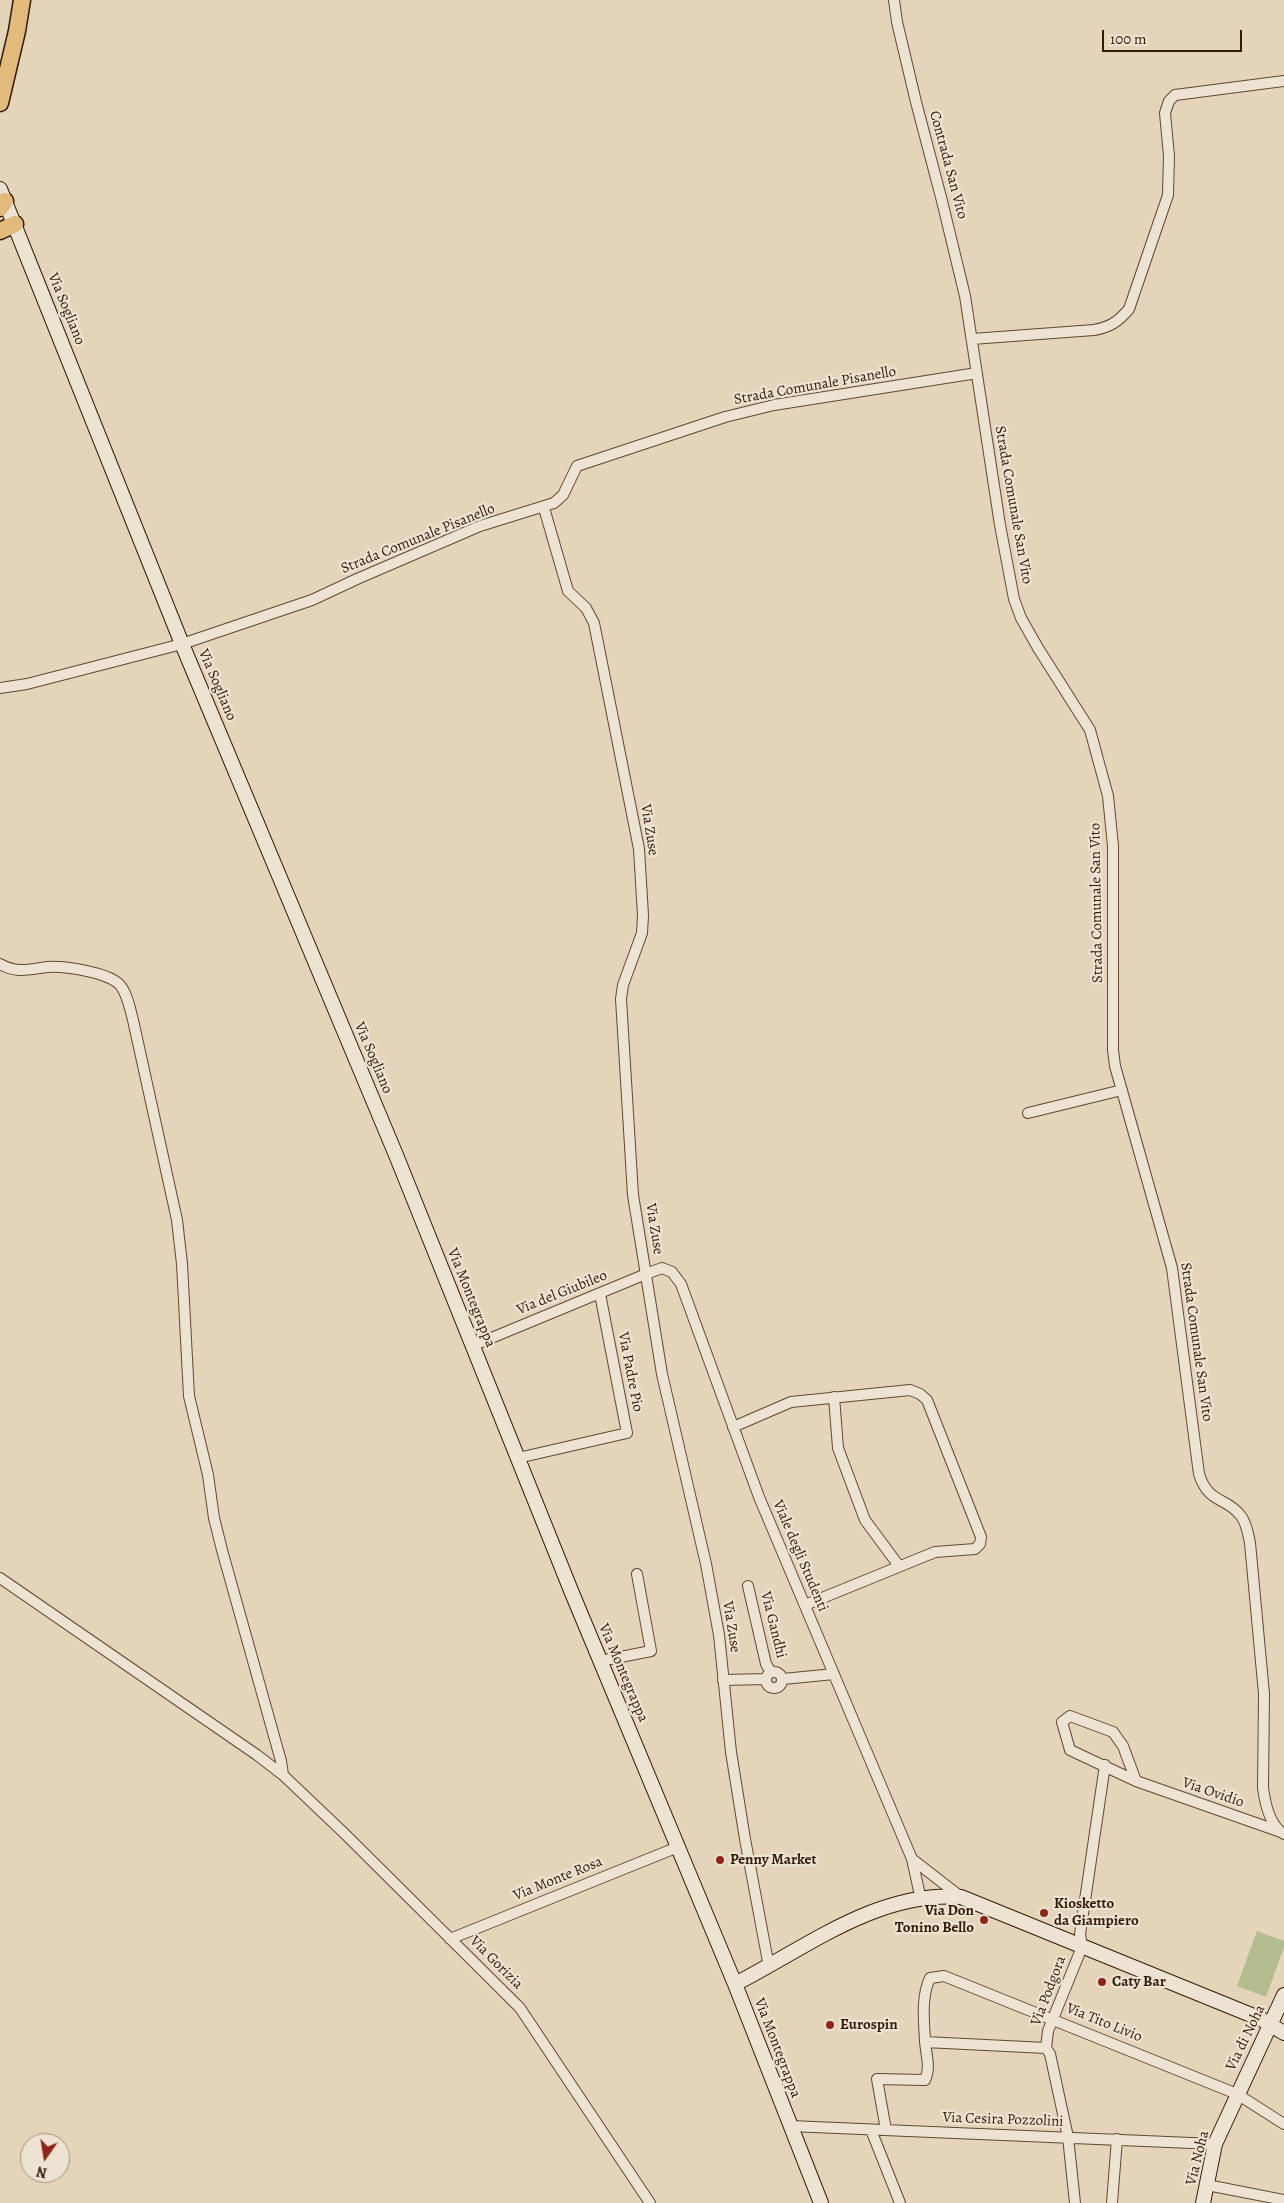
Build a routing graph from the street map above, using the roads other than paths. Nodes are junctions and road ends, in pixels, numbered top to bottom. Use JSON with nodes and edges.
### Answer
{"nodes":[{"id":1,"x":22,"y":0,"type":"edge"},
{"id":2,"x":894,"y":0,"type":"edge"},
{"id":3,"x":1284,"y":81,"type":"edge"},
{"id":4,"x":0,"y":103,"type":"edge"},
{"id":5,"x":2,"y":199,"type":"edge"},
{"id":6,"x":7,"y":228,"type":"edge"},
{"id":7,"x":972,"y":339,"type":"junction"},
{"id":8,"x":976,"y":373,"type":"junction"},
{"id":9,"x":544,"y":508,"type":"junction"},
{"id":10,"x":182,"y":644,"type":"junction"},
{"id":11,"x":0,"y":688,"type":"edge"},
{"id":12,"x":0,"y":964,"type":"edge"},
{"id":13,"x":1122,"y":1090,"type":"junction"},
{"id":14,"x":1028,"y":1113,"type":"dead end"},
{"id":15,"x":396,"y":1155,"type":"joint"},
{"id":16,"x":662,"y":1268,"type":"joint"},
{"id":17,"x":646,"y":1274,"type":"junction"},
{"id":18,"x":600,"y":1294,"type":"junction"},
{"id":19,"x":472,"y":1346,"type":"junction"},
{"id":20,"x":834,"y":1398,"type":"junction"},
{"id":21,"x":733,"y":1426,"type":"junction"},
{"id":22,"x":518,"y":1458,"type":"junction"},
{"id":23,"x":899,"y":1566,"type":"junction"},
{"id":24,"x":637,"y":1574,"type":"dead end"},
{"id":25,"x":0,"y":1578,"type":"edge"},
{"id":26,"x":748,"y":1586,"type":"dead end"},
{"id":27,"x":805,"y":1605,"type":"junction"},
{"id":28,"x":600,"y":1662,"type":"junction"},
{"id":29,"x":834,"y":1674,"type":"junction"},
{"id":30,"x":768,"y":1675,"type":"junction"},
{"id":31,"x":783,"y":1679,"type":"junction"},
{"id":32,"x":724,"y":1680,"type":"junction"},
{"id":33,"x":1104,"y":1765,"type":"junction"},
{"id":34,"x":283,"y":1775,"type":"junction"},
{"id":35,"x":1136,"y":1781,"type":"junction"},
{"id":36,"x":1282,"y":1833,"type":"edge"},
{"id":37,"x":678,"y":1848,"type":"junction"},
{"id":38,"x":912,"y":1859,"type":"junction"},
{"id":39,"x":961,"y":1897,"type":"junction"},
{"id":40,"x":921,"y":1900,"type":"junction"},
{"id":41,"x":450,"y":1939,"type":"junction"},
{"id":42,"x":1082,"y":1947,"type":"junction"},
{"id":43,"x":769,"y":1967,"type":"junction"},
{"id":44,"x":735,"y":1984,"type":"junction"},
{"id":45,"x":1284,"y":1995,"type":"edge"},
{"id":46,"x":1052,"y":2018,"type":"junction"},
{"id":47,"x":1272,"y":2024,"type":"junction"},
{"id":48,"x":1284,"y":2033,"type":"edge"},
{"id":49,"x":925,"y":2042,"type":"junction"},
{"id":50,"x":1046,"y":2048,"type":"junction"},
{"id":51,"x":1237,"y":2094,"type":"junction"},
{"id":52,"x":1284,"y":2124,"type":"edge"},
{"id":53,"x":790,"y":2126,"type":"junction"},
{"id":54,"x":871,"y":2130,"type":"junction"},
{"id":55,"x":886,"y":2130,"type":"junction"},
{"id":56,"x":1068,"y":2137,"type":"junction"},
{"id":57,"x":1117,"y":2139,"type":"junction"},
{"id":58,"x":1216,"y":2144,"type":"junction"},
{"id":59,"x":1207,"y":2184,"type":"junction"},
{"id":60,"x":1284,"y":2200,"type":"edge"},
{"id":61,"x":650,"y":2203,"type":"edge"},
{"id":62,"x":821,"y":2203,"type":"edge"},
{"id":63,"x":900,"y":2203,"type":"edge"},
{"id":64,"x":1075,"y":2203,"type":"edge"},
{"id":65,"x":1112,"y":2203,"type":"edge"},
{"id":66,"x":1203,"y":2203,"type":"edge"}],
"edges":[{"from":1,"to":4,"type":"main road"},
{"from":2,"to":7,"type":"street","name":"Contrada San Vito"},
{"from":3,"to":7,"type":"street"},
{"from":5,"to":6,"type":"main road","name":"Via Sogliano"},
{"from":6,"to":10,"type":"main road","name":"Via Sogliano"},
{"from":7,"to":8,"type":"street","name":"Strada Comunale San Vito"},
{"from":8,"to":9,"type":"street","name":"Strada Comunale Pisanello"},
{"from":8,"to":13,"type":"street","name":"Strada Comunale San Vito"},
{"from":9,"to":10,"type":"street","name":"Strada Comunale Pisanello"},
{"from":9,"to":17,"type":"street","name":"Via Zuse"},
{"from":10,"to":11,"type":"street","name":"Strada Comunale Pisanello"},
{"from":10,"to":15,"type":"main road","name":"Via Sogliano"},
{"from":12,"to":34,"type":"street"},
{"from":13,"to":14,"type":"street"},
{"from":13,"to":36,"type":"street","name":"Strada Comunale San Vito"},
{"from":15,"to":19,"type":"main road","name":"Via Montegrappa"},
{"from":16,"to":17,"type":"street","name":"Via del Giubileo"},
{"from":16,"to":21,"type":"street","name":"Viale degli Studenti"},
{"from":17,"to":18,"type":"street","name":"Via del Giubileo"},
{"from":17,"to":32,"type":"street","name":"Via Zuse"},
{"from":18,"to":19,"type":"street","name":"Via del Giubileo"},
{"from":18,"to":22,"type":"street","name":"Via Padre Pio"},
{"from":19,"to":22,"type":"main road","name":"Via Montegrappa"},
{"from":20,"to":21,"type":"street"},
{"from":20,"to":23,"type":"street"},
{"from":20,"to":23,"type":"street"},
{"from":21,"to":27,"type":"street","name":"Viale degli Studenti"},
{"from":22,"to":28,"type":"main road","name":"Via Montegrappa"},
{"from":23,"to":27,"type":"street"},
{"from":24,"to":28,"type":"street"},
{"from":25,"to":34,"type":"street","name":"Via Gorizia"},
{"from":26,"to":30,"type":"street","name":"Via Gandhi"},
{"from":27,"to":29,"type":"street","name":"Viale degli Studenti"},
{"from":28,"to":37,"type":"main road","name":"Via Montegrappa"},
{"from":29,"to":31,"type":"street"},
{"from":29,"to":38,"type":"street","name":"Viale degli Studenti"},
{"from":30,"to":31,"type":"street"},
{"from":30,"to":31,"type":"street"},
{"from":30,"to":32,"type":"street"},
{"from":32,"to":43,"type":"street","name":"Via Zuse"},
{"from":33,"to":35,"type":"street","name":"Via Ovidio"},
{"from":33,"to":35,"type":"street","name":"Via Ovidio"},
{"from":33,"to":42,"type":"street","name":"Via Podgora"},
{"from":34,"to":41,"type":"street","name":"Via Gorizia"},
{"from":35,"to":36,"type":"street","name":"Via Ovidio"},
{"from":37,"to":41,"type":"street","name":"Via Monte Rosa"},
{"from":37,"to":44,"type":"main road","name":"Via Montegrappa"},
{"from":38,"to":39,"type":"street"},
{"from":38,"to":40,"type":"street","name":"Viale degli Studenti"},
{"from":39,"to":40,"type":"main road"},
{"from":39,"to":42,"type":"main road"},
{"from":40,"to":43,"type":"main road"},
{"from":41,"to":61,"type":"street","name":"Via Gorizia"},
{"from":42,"to":46,"type":"street","name":"Via Podgora"},
{"from":42,"to":47,"type":"main road"},
{"from":43,"to":44,"type":"main road"},
{"from":44,"to":53,"type":"main road","name":"Via Montegrappa"},
{"from":45,"to":47,"type":"main road","name":"Via di Noha"},
{"from":46,"to":49,"type":"street","name":"Via Tito Livio"},
{"from":46,"to":50,"type":"street","name":"Via Podgora"},
{"from":46,"to":51,"type":"street","name":"Via Tito Livio"},
{"from":47,"to":48,"type":"main road"},
{"from":47,"to":51,"type":"main road","name":"Via di Noha"},
{"from":49,"to":50,"type":"street"},
{"from":49,"to":55,"type":"street"},
{"from":50,"to":56,"type":"street","name":"Via Podgora"},
{"from":51,"to":52,"type":"street","name":"Via Tito Livio"},
{"from":51,"to":58,"type":"main road","name":"Via Noha"},
{"from":53,"to":54,"type":"street","name":"Via Cesira Pozzolini"},
{"from":53,"to":62,"type":"main road","name":"Via Montegrappa"},
{"from":54,"to":55,"type":"street","name":"Via Cesira Pozzolini"},
{"from":54,"to":63,"type":"street"},
{"from":55,"to":56,"type":"street","name":"Via Cesira Pozzolini"},
{"from":56,"to":57,"type":"street","name":"Via Cesira Pozzolini"},
{"from":56,"to":64,"type":"street","name":"Via Podgora"},
{"from":57,"to":58,"type":"street","name":"Via Cesira Pozzolini"},
{"from":57,"to":65,"type":"street"},
{"from":58,"to":59,"type":"main road","name":"Via Noha"},
{"from":59,"to":60,"type":"street"},
{"from":59,"to":66,"type":"main road","name":"Via Noha"}]}
